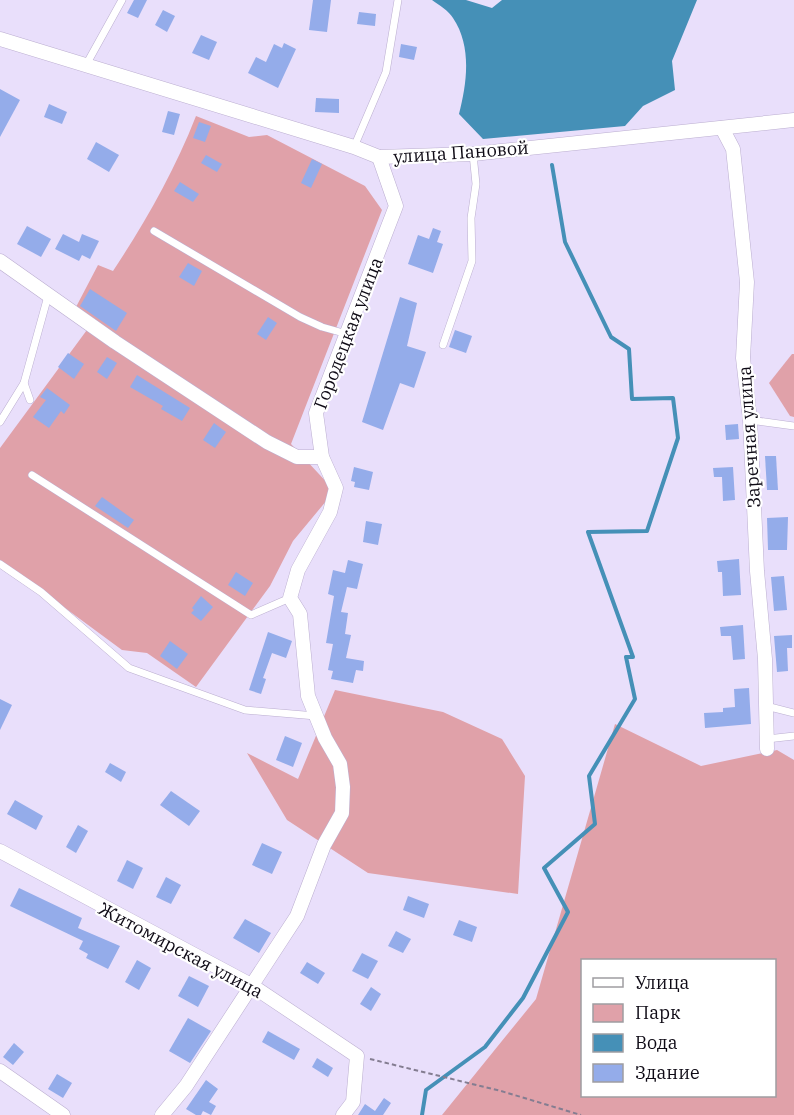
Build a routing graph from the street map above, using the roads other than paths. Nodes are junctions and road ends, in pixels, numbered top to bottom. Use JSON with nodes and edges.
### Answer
{"nodes":[{"id":1,"x":122,"y":0,"type":"edge"},
{"id":2,"x":398,"y":0,"type":"edge"},
{"id":3,"x":0,"y":39,"type":"edge"},
{"id":4,"x":86,"y":65,"type":"junction"},
{"id":5,"x":794,"y":120,"type":"edge"},
{"id":6,"x":722,"y":128,"type":"junction"},
{"id":7,"x":354,"y":147,"type":"junction"},
{"id":8,"x":473,"y":154,"type":"junction"},
{"id":9,"x":379,"y":158,"type":"junction"},
{"id":10,"x":154,"y":231,"type":"dead end"},
{"id":11,"x":0,"y":261,"type":"edge"},
{"id":12,"x":48,"y":296,"type":"junction"},
{"id":13,"x":347,"y":334,"type":"junction"},
{"id":14,"x":443,"y":345,"type":"dead end"},
{"id":15,"x":24,"y":383,"type":"junction"},
{"id":16,"x":30,"y":400,"type":"dead end"},
{"id":17,"x":750,"y":420,"type":"junction"},
{"id":18,"x":0,"y":422,"type":"edge"},
{"id":19,"x":794,"y":426,"type":"edge"},
{"id":20,"x":322,"y":457,"type":"junction"},
{"id":21,"x":32,"y":475,"type":"dead end"},
{"id":22,"x":0,"y":564,"type":"edge"},
{"id":23,"x":290,"y":598,"type":"junction"},
{"id":24,"x":766,"y":706,"type":"junction"},
{"id":25,"x":794,"y":713,"type":"edge"},
{"id":26,"x":316,"y":717,"type":"junction"},
{"id":27,"x":794,"y":736,"type":"edge"},
{"id":28,"x":767,"y":744,"type":"joint"},
{"id":29,"x":0,"y":851,"type":"edge"},
{"id":30,"x":251,"y":985,"type":"junction"},
{"id":31,"x":0,"y":1071,"type":"edge"},
{"id":32,"x":63,"y":1115,"type":"edge"},
{"id":33,"x":162,"y":1115,"type":"edge"},
{"id":34,"x":343,"y":1115,"type":"edge"}],
"edges":[{"from":1,"to":4,"type":"lane"},
{"from":2,"to":7,"type":"lane"},
{"from":3,"to":4,"type":"street","name":"улица Пановой"},
{"from":4,"to":7,"type":"street","name":"улица Пановой"},
{"from":5,"to":6,"type":"street","name":"улица Пановой"},
{"from":6,"to":8,"type":"street","name":"улица Пановой"},
{"from":6,"to":17,"type":"street","name":"Заречная улица"},
{"from":7,"to":9,"type":"street","name":"улица Пановой"},
{"from":8,"to":9,"type":"street","name":"улица Пановой"},
{"from":8,"to":14,"type":"lane"},
{"from":9,"to":13,"type":"street","name":"Городецкая улица"},
{"from":10,"to":13,"type":"lane"},
{"from":11,"to":12,"type":"street"},
{"from":12,"to":15,"type":"lane"},
{"from":12,"to":20,"type":"street"},
{"from":13,"to":20,"type":"street","name":"Городецкая улица"},
{"from":15,"to":16,"type":"lane"},
{"from":15,"to":18,"type":"lane"},
{"from":17,"to":19,"type":"lane"},
{"from":17,"to":24,"type":"street","name":"Заречная улица"},
{"from":20,"to":23,"type":"street","name":"Городецкая улица"},
{"from":21,"to":23,"type":"lane"},
{"from":22,"to":26,"type":"lane"},
{"from":23,"to":26,"type":"street"},
{"from":24,"to":25,"type":"lane"},
{"from":24,"to":28,"type":"street","name":"Заречная улица"},
{"from":26,"to":30,"type":"street"},
{"from":27,"to":28,"type":"lane"},
{"from":29,"to":30,"type":"street","name":"Житомирская улица"},
{"from":30,"to":33,"type":"street"},
{"from":30,"to":34,"type":"street","name":"Житомирская улица"},
{"from":31,"to":32,"type":"street"}]}
